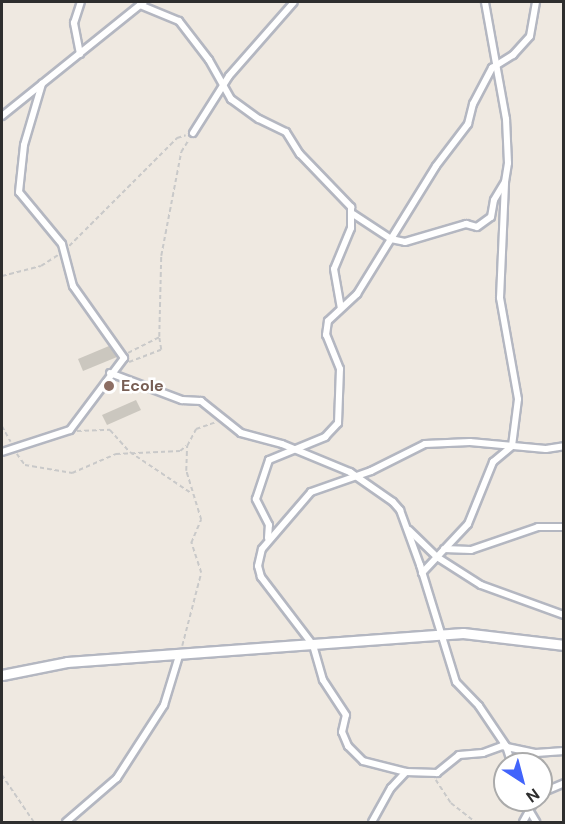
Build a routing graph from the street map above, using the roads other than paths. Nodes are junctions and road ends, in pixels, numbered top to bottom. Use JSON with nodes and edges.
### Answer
{"nodes":[{"id":1,"x":81,"y":2,"type":"edge"},
{"id":2,"x":294,"y":2,"type":"edge"},
{"id":3,"x":485,"y":2,"type":"edge"},
{"id":4,"x":536,"y":2,"type":"edge"},
{"id":5,"x":142,"y":3,"type":"edge"},
{"id":6,"x":80,"y":54,"type":"junction"},
{"id":7,"x":496,"y":65,"type":"junction"},
{"id":8,"x":42,"y":84,"type":"junction"},
{"id":9,"x":223,"y":85,"type":"junction"},
{"id":10,"x":2,"y":116,"type":"edge"},
{"id":11,"x":193,"y":133,"type":"road end"},
{"id":12,"x":505,"y":182,"type":"junction"},
{"id":13,"x":353,"y":214,"type":"junction"},
{"id":14,"x":391,"y":239,"type":"junction"},
{"id":15,"x":341,"y":308,"type":"junction"},
{"id":16,"x":110,"y":373,"type":"junction"},
{"id":17,"x":512,"y":446,"type":"junction"},
{"id":18,"x":564,"y":446,"type":"edge"},
{"id":19,"x":291,"y":448,"type":"junction"},
{"id":20,"x":2,"y":452,"type":"edge"},
{"id":21,"x":356,"y":476,"type":"junction"},
{"id":22,"x":564,"y":527,"type":"edge"},
{"id":23,"x":407,"y":528,"type":"junction"},
{"id":24,"x":268,"y":538,"type":"junction"},
{"id":25,"x":444,"y":549,"type":"junction"},
{"id":26,"x":437,"y":557,"type":"junction"},
{"id":27,"x":422,"y":573,"type":"junction"},
{"id":28,"x":564,"y":615,"type":"edge"},
{"id":29,"x":442,"y":634,"type":"junction"},
{"id":30,"x":313,"y":645,"type":"junction"},
{"id":31,"x":564,"y":645,"type":"edge"},
{"id":32,"x":179,"y":656,"type":"junction"},
{"id":33,"x":2,"y":675,"type":"edge"},
{"id":34,"x":506,"y":746,"type":"junction"},
{"id":35,"x":564,"y":751,"type":"edge"},
{"id":36,"x":508,"y":752,"type":"edge"},
{"id":37,"x":406,"y":772,"type":"junction"},
{"id":38,"x":66,"y":822,"type":"edge"},
{"id":39,"x":372,"y":822,"type":"edge"}],
"edges":[{"from":1,"to":6,"type":"street"},
{"from":2,"to":9,"type":"street"},
{"from":3,"to":7,"type":"street"},
{"from":4,"to":7,"type":"street"},
{"from":5,"to":6,"type":"street"},
{"from":5,"to":9,"type":"street"},
{"from":6,"to":8,"type":"street"},
{"from":7,"to":12,"type":"street"},
{"from":7,"to":14,"type":"street"},
{"from":8,"to":10,"type":"street"},
{"from":8,"to":16,"type":"street"},
{"from":9,"to":11,"type":"street"},
{"from":9,"to":13,"type":"street"},
{"from":12,"to":14,"type":"street"},
{"from":12,"to":17,"type":"street"},
{"from":13,"to":14,"type":"street"},
{"from":13,"to":15,"type":"street"},
{"from":14,"to":15,"type":"street"},
{"from":15,"to":19,"type":"street"},
{"from":16,"to":19,"type":"street"},
{"from":16,"to":20,"type":"street"},
{"from":17,"to":18,"type":"street"},
{"from":17,"to":21,"type":"street"},
{"from":17,"to":25,"type":"street"},
{"from":19,"to":21,"type":"street"},
{"from":19,"to":24,"type":"street"},
{"from":21,"to":23,"type":"street"},
{"from":21,"to":24,"type":"street"},
{"from":22,"to":25,"type":"street"},
{"from":23,"to":26,"type":"street"},
{"from":23,"to":27,"type":"street"},
{"from":24,"to":30,"type":"street"},
{"from":25,"to":26,"type":"street"},
{"from":26,"to":27,"type":"street"},
{"from":26,"to":28,"type":"street"},
{"from":27,"to":29,"type":"street"},
{"from":29,"to":30,"type":"street"},
{"from":29,"to":31,"type":"street"},
{"from":29,"to":34,"type":"street"},
{"from":30,"to":32,"type":"street"},
{"from":30,"to":37,"type":"street"},
{"from":32,"to":33,"type":"street"},
{"from":32,"to":38,"type":"street"},
{"from":34,"to":35,"type":"street"},
{"from":34,"to":36,"type":"street"},
{"from":34,"to":37,"type":"street"},
{"from":37,"to":39,"type":"street"}]}
